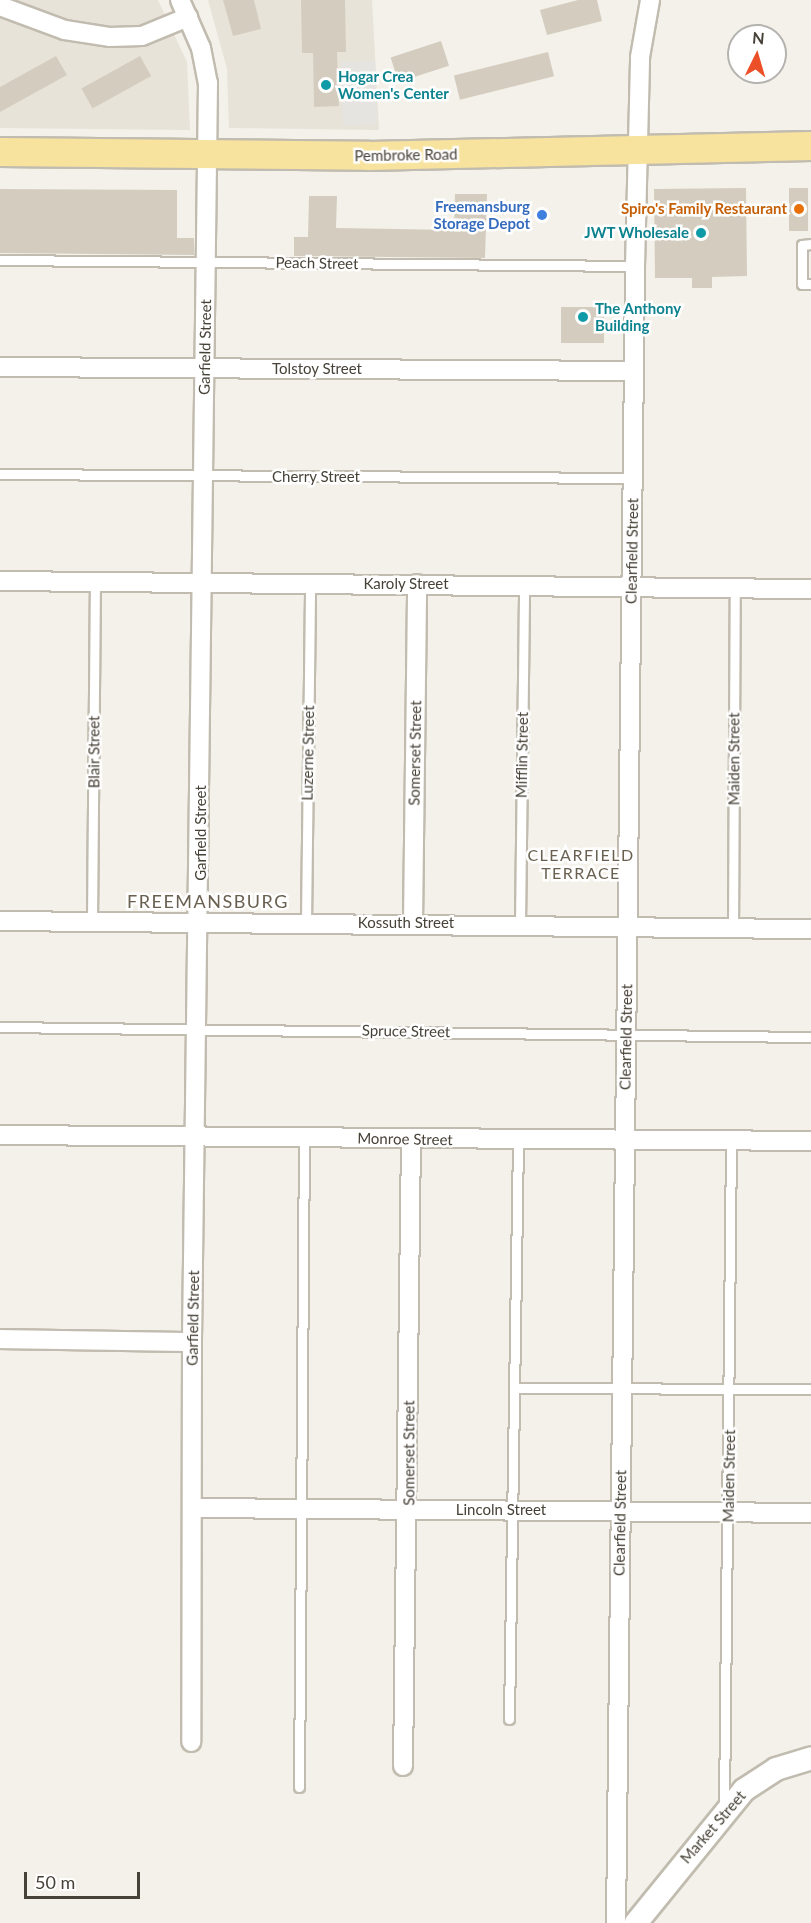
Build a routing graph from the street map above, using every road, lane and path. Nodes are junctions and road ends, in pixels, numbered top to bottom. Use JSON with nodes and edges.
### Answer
{"nodes":[{"id":1,"x":180,"y":0,"type":"edge"},
{"id":2,"x":650,"y":0,"type":"edge"},
{"id":3,"x":0,"y":6,"type":"edge"},
{"id":4,"x":188,"y":17,"type":"junction"},
{"id":5,"x":811,"y":146,"type":"edge"},
{"id":6,"x":638,"y":151,"type":"junction"},
{"id":7,"x":0,"y":152,"type":"edge"},
{"id":8,"x":208,"y":155,"type":"junction"},
{"id":9,"x":811,"y":244,"type":"edge"},
{"id":10,"x":0,"y":260,"type":"edge"},
{"id":11,"x":206,"y":262,"type":"junction"},
{"id":12,"x":635,"y":266,"type":"junction"},
{"id":13,"x":811,"y":284,"type":"edge"},
{"id":14,"x":0,"y":367,"type":"edge"},
{"id":15,"x":205,"y":368,"type":"junction"},
{"id":16,"x":634,"y":371,"type":"junction"},
{"id":17,"x":0,"y":474,"type":"edge"},
{"id":18,"x":204,"y":476,"type":"junction"},
{"id":19,"x":633,"y":478,"type":"junction"},
{"id":20,"x":0,"y":581,"type":"edge"},
{"id":21,"x":95,"y":582,"type":"junction"},
{"id":22,"x":202,"y":584,"type":"junction"},
{"id":23,"x":310,"y":584,"type":"junction"},
{"id":24,"x":417,"y":584,"type":"junction"},
{"id":25,"x":524,"y":585,"type":"junction"},
{"id":26,"x":632,"y":587,"type":"junction"},
{"id":27,"x":735,"y":589,"type":"junction"},
{"id":28,"x":811,"y":590,"type":"edge"},
{"id":29,"x":0,"y":921,"type":"edge"},
{"id":30,"x":92,"y":921,"type":"junction"},
{"id":31,"x":200,"y":922,"type":"junction"},
{"id":32,"x":306,"y":922,"type":"junction"},
{"id":33,"x":413,"y":922,"type":"junction"},
{"id":34,"x":520,"y":924,"type":"junction"},
{"id":35,"x":627,"y":926,"type":"junction"},
{"id":36,"x":733,"y":929,"type":"junction"},
{"id":37,"x":811,"y":929,"type":"edge"},
{"id":38,"x":0,"y":1028,"type":"edge"},
{"id":39,"x":198,"y":1029,"type":"junction"},
{"id":40,"x":626,"y":1034,"type":"junction"},
{"id":41,"x":811,"y":1037,"type":"edge"},
{"id":42,"x":0,"y":1135,"type":"edge"},
{"id":43,"x":197,"y":1137,"type":"junction"},
{"id":44,"x":304,"y":1138,"type":"junction"},
{"id":45,"x":411,"y":1139,"type":"junction"},
{"id":46,"x":518,"y":1141,"type":"junction"},
{"id":47,"x":731,"y":1141,"type":"junction"},
{"id":48,"x":811,"y":1141,"type":"edge"},
{"id":49,"x":625,"y":1142,"type":"junction"},
{"id":50,"x":0,"y":1339,"type":"edge"},
{"id":51,"x":192,"y":1342,"type":"junction"},
{"id":52,"x":516,"y":1388,"type":"junction"},
{"id":53,"x":811,"y":1389,"type":"edge"},
{"id":54,"x":730,"y":1390,"type":"junction"},
{"id":55,"x":622,"y":1391,"type":"junction"},
{"id":56,"x":192,"y":1508,"type":"junction"},
{"id":57,"x":298,"y":1509,"type":"junction"},
{"id":58,"x":409,"y":1510,"type":"junction"},
{"id":59,"x":514,"y":1510,"type":"junction"},
{"id":60,"x":621,"y":1511,"type":"junction"},
{"id":61,"x":728,"y":1512,"type":"junction"},
{"id":62,"x":811,"y":1513,"type":"edge"},
{"id":63,"x":509,"y":1719,"type":"dead end"},
{"id":64,"x":191,"y":1742,"type":"dead end"},
{"id":65,"x":811,"y":1758,"type":"edge"},
{"id":66,"x":403,"y":1766,"type":"dead end"},
{"id":67,"x":299,"y":1787,"type":"dead end"},
{"id":68,"x":724,"y":1811,"type":"junction"},
{"id":69,"x":615,"y":1923,"type":"edge"},
{"id":70,"x":636,"y":1923,"type":"edge"}],
"edges":[{"from":1,"to":4,"type":"street","name":"Garfield Street"},
{"from":2,"to":6,"type":"street","name":"Clearfield Street"},
{"from":3,"to":4,"type":"street"},
{"from":4,"to":8,"type":"street","name":"Garfield Street"},
{"from":5,"to":6,"type":"main road","name":"Pembroke Road"},
{"from":6,"to":8,"type":"main road","name":"Pembroke Road"},
{"from":6,"to":12,"type":"street","name":"Clearfield Street"},
{"from":7,"to":8,"type":"main road","name":"Pembroke Road"},
{"from":8,"to":11,"type":"street","name":"Garfield Street"},
{"from":9,"to":13,"type":"lane"},
{"from":10,"to":11,"type":"lane","name":"Peach Street"},
{"from":11,"to":12,"type":"lane","name":"Peach Street"},
{"from":11,"to":15,"type":"street","name":"Garfield Street"},
{"from":12,"to":16,"type":"street","name":"Clearfield Street"},
{"from":14,"to":15,"type":"street","name":"Tolstoy Street"},
{"from":15,"to":16,"type":"street","name":"Tolstoy Street"},
{"from":15,"to":18,"type":"street","name":"Garfield Street"},
{"from":16,"to":19,"type":"street","name":"Clearfield Street"},
{"from":17,"to":18,"type":"lane","name":"Cherry Street"},
{"from":18,"to":19,"type":"lane","name":"Cherry Street"},
{"from":18,"to":22,"type":"street","name":"Garfield Street"},
{"from":19,"to":26,"type":"street","name":"Clearfield Street"},
{"from":20,"to":21,"type":"street","name":"Karoly Street"},
{"from":21,"to":22,"type":"street","name":"Karoly Street"},
{"from":21,"to":30,"type":"lane","name":"Blair Street"},
{"from":22,"to":23,"type":"street","name":"Karoly Street"},
{"from":22,"to":31,"type":"street","name":"Garfield Street"},
{"from":23,"to":24,"type":"street","name":"Karoly Street"},
{"from":23,"to":32,"type":"lane","name":"Luzerne Street"},
{"from":24,"to":25,"type":"street","name":"Karoly Street"},
{"from":24,"to":33,"type":"street","name":"Somerset Street"},
{"from":25,"to":26,"type":"street","name":"Karoly Street"},
{"from":25,"to":34,"type":"lane","name":"Mifflin Street"},
{"from":26,"to":27,"type":"street","name":"Karoly Street"},
{"from":26,"to":35,"type":"street","name":"Clearfield Street"},
{"from":27,"to":28,"type":"street","name":"Karoly Street"},
{"from":27,"to":36,"type":"lane","name":"Maiden Street"},
{"from":29,"to":30,"type":"street","name":"Kossuth Street"},
{"from":30,"to":31,"type":"street","name":"Kossuth Street"},
{"from":31,"to":32,"type":"street","name":"Kossuth Street"},
{"from":31,"to":39,"type":"street","name":"Garfield Street"},
{"from":32,"to":33,"type":"street","name":"Kossuth Street"},
{"from":33,"to":34,"type":"street","name":"Kossuth Street"},
{"from":34,"to":35,"type":"street","name":"Kossuth Street"},
{"from":35,"to":36,"type":"street","name":"Kossuth Street"},
{"from":35,"to":40,"type":"street","name":"Clearfield Street"},
{"from":36,"to":37,"type":"street","name":"Kossuth Street"},
{"from":38,"to":39,"type":"lane","name":"Spruce Street"},
{"from":39,"to":40,"type":"lane","name":"Spruce Street"},
{"from":39,"to":43,"type":"street","name":"Garfield Street"},
{"from":40,"to":41,"type":"lane","name":"Spruce Street"},
{"from":40,"to":49,"type":"street","name":"Clearfield Street"},
{"from":42,"to":43,"type":"street","name":"Monroe Street"},
{"from":43,"to":44,"type":"street","name":"Monroe Street"},
{"from":43,"to":51,"type":"street","name":"Garfield Street"},
{"from":44,"to":45,"type":"street","name":"Monroe Street"},
{"from":44,"to":57,"type":"lane"},
{"from":45,"to":46,"type":"street","name":"Monroe Street"},
{"from":45,"to":58,"type":"street","name":"Somerset Street"},
{"from":46,"to":49,"type":"street","name":"Monroe Street"},
{"from":46,"to":52,"type":"lane"},
{"from":47,"to":48,"type":"street","name":"Monroe Street"},
{"from":47,"to":49,"type":"street","name":"Monroe Street"},
{"from":47,"to":54,"type":"lane","name":"Maiden Street"},
{"from":49,"to":55,"type":"street","name":"Clearfield Street"},
{"from":50,"to":51,"type":"street"},
{"from":51,"to":56,"type":"street","name":"Garfield Street"},
{"from":52,"to":55,"type":"lane"},
{"from":52,"to":59,"type":"lane"},
{"from":53,"to":54,"type":"lane"},
{"from":54,"to":55,"type":"lane"},
{"from":54,"to":61,"type":"lane","name":"Maiden Street"},
{"from":55,"to":60,"type":"street","name":"Clearfield Street"},
{"from":56,"to":57,"type":"street","name":"Lincoln Street"},
{"from":56,"to":64,"type":"street","name":"Garfield Street"},
{"from":57,"to":58,"type":"street","name":"Lincoln Street"},
{"from":57,"to":67,"type":"lane"},
{"from":58,"to":59,"type":"street","name":"Lincoln Street"},
{"from":58,"to":66,"type":"street","name":"Somerset Street"},
{"from":59,"to":60,"type":"street","name":"Lincoln Street"},
{"from":59,"to":63,"type":"lane"},
{"from":60,"to":61,"type":"street","name":"Lincoln Street"},
{"from":60,"to":69,"type":"street","name":"Clearfield Street"},
{"from":61,"to":62,"type":"street","name":"Lincoln Street"},
{"from":61,"to":68,"type":"lane","name":"Maiden Street"},
{"from":65,"to":68,"type":"street","name":"Market Street"},
{"from":68,"to":70,"type":"street","name":"Market Street"}]}
